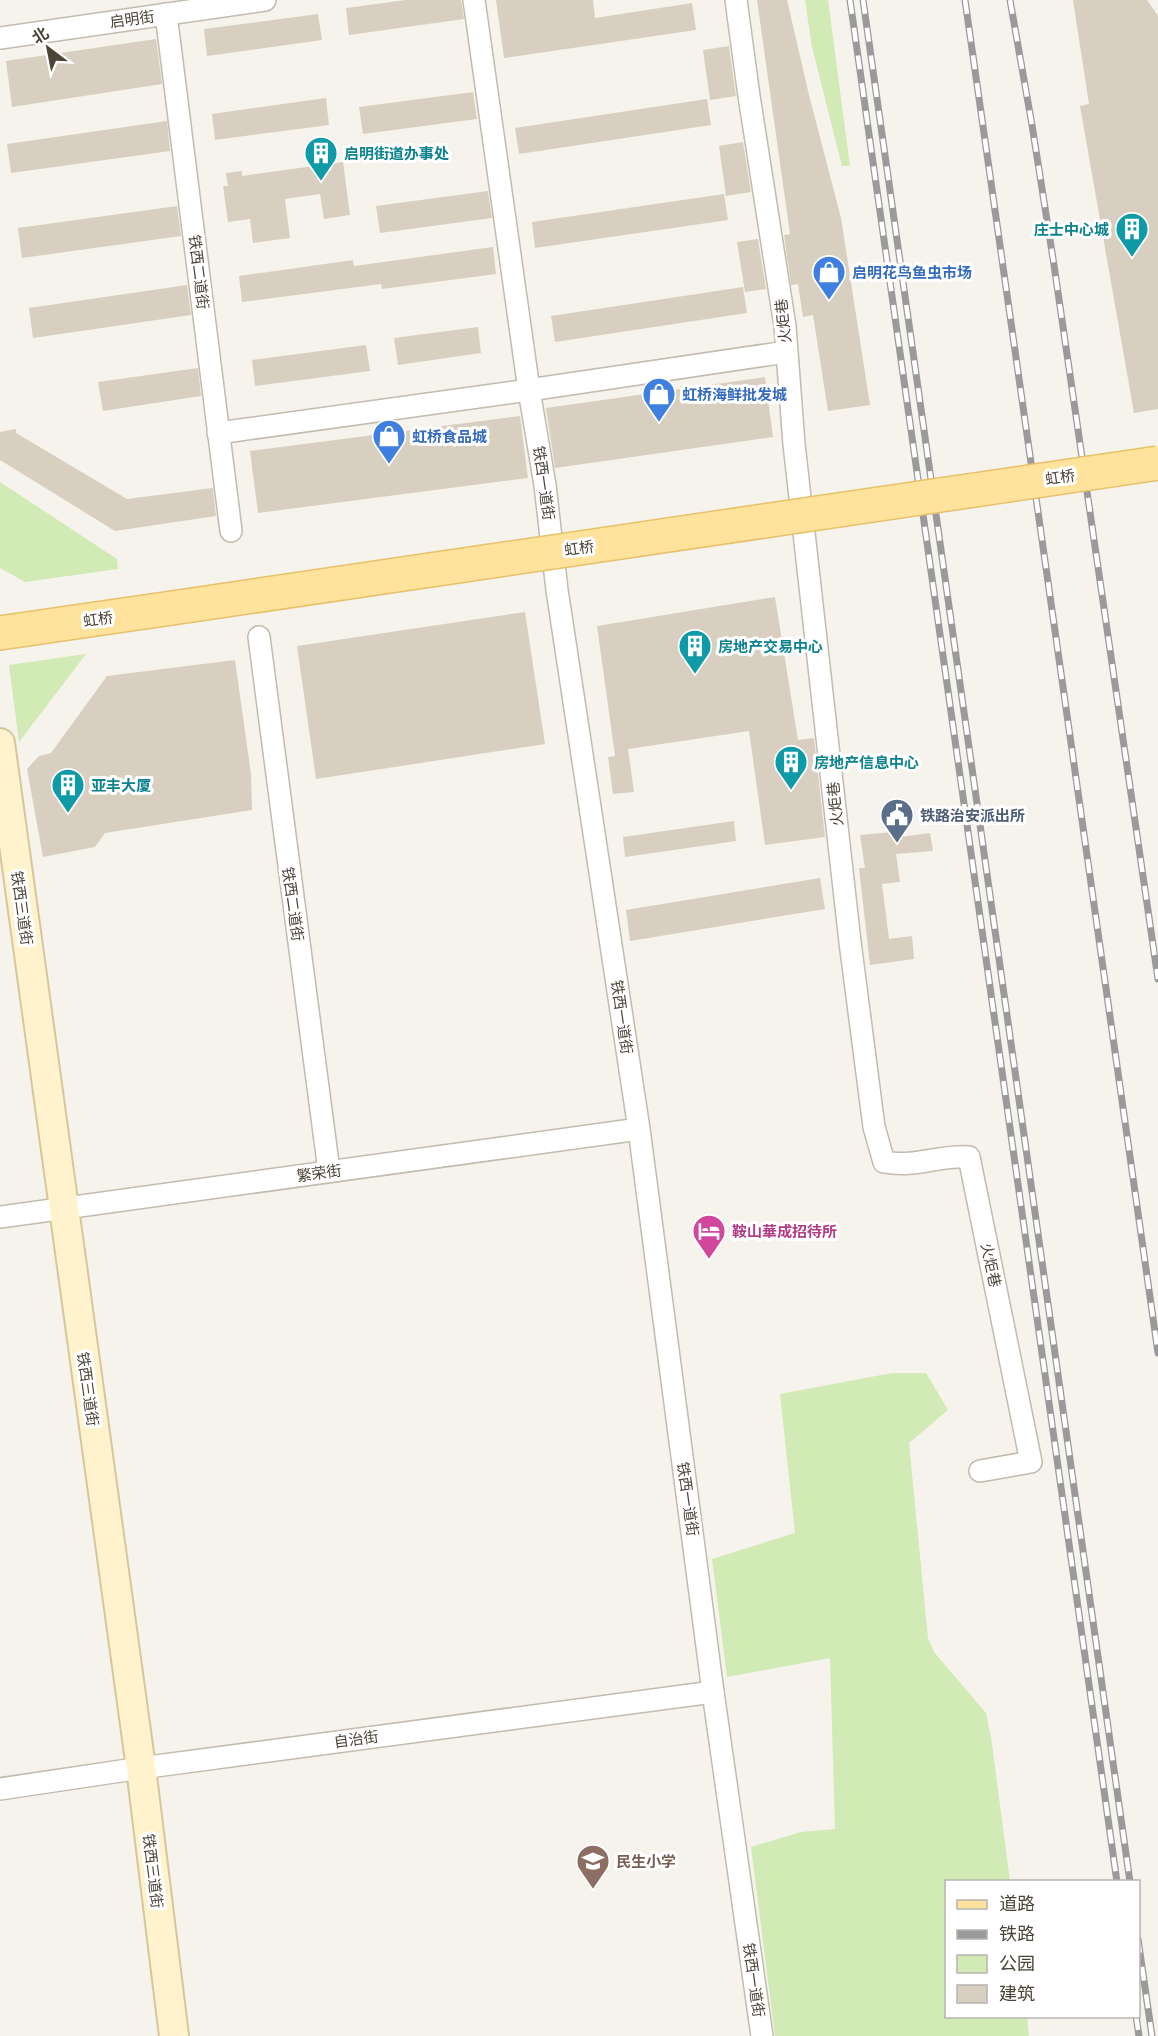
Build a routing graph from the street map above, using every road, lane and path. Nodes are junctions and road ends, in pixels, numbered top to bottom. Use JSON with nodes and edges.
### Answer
{"nodes":[{"id":1,"x":265,"y":0,"type":"edge"},
{"id":2,"x":474,"y":0,"type":"edge"},
{"id":3,"x":736,"y":0,"type":"edge"},
{"id":4,"x":166,"y":14,"type":"junction"},
{"id":5,"x":0,"y":38,"type":"edge"},
{"id":6,"x":786,"y":352,"type":"junction"},
{"id":7,"x":530,"y":390,"type":"junction"},
{"id":8,"x":218,"y":434,"type":"junction"},
{"id":9,"x":1158,"y":463,"type":"edge"},
{"id":10,"x":231,"y":531,"type":"dead end"},
{"id":11,"x":0,"y":633,"type":"edge"},
{"id":12,"x":259,"y":637,"type":"dead end"},
{"id":13,"x":0,"y":743,"type":"edge"},
{"id":14,"x":639,"y":1129,"type":"junction"},
{"id":15,"x":329,"y":1171,"type":"junction"},
{"id":16,"x":63,"y":1208,"type":"junction"},
{"id":17,"x":0,"y":1217,"type":"edge"},
{"id":18,"x":980,"y":1471,"type":"dead end"},
{"id":19,"x":713,"y":1692,"type":"junction"},
{"id":20,"x":141,"y":1768,"type":"junction"},
{"id":21,"x":0,"y":1789,"type":"edge"},
{"id":22,"x":174,"y":2036,"type":"edge"},
{"id":23,"x":762,"y":2036,"type":"edge"}],
"edges":[{"from":1,"to":4,"type":"street","name":"启明街"},
{"from":2,"to":7,"type":"street","name":"铁西一道街"},
{"from":3,"to":6,"type":"street","name":"火炬巷"},
{"from":4,"to":5,"type":"street","name":"启明街"},
{"from":4,"to":8,"type":"street","name":"铁西二道街"},
{"from":6,"to":7,"type":"street"},
{"from":6,"to":18,"type":"street","name":"火炬巷"},
{"from":7,"to":8,"type":"street"},
{"from":7,"to":14,"type":"street","name":"铁西一道街"},
{"from":8,"to":10,"type":"street","name":"铁西二道街"},
{"from":9,"to":11,"type":"main road","name":"虹桥","bridge":true},
{"from":12,"to":15,"type":"street","name":"铁西二道街"},
{"from":13,"to":16,"type":"main road","name":"铁西三道街"},
{"from":14,"to":15,"type":"street","name":"繁荣街"},
{"from":14,"to":19,"type":"street","name":"铁西一道街"},
{"from":15,"to":16,"type":"street","name":"繁荣街"},
{"from":16,"to":17,"type":"street","name":"繁荣街"},
{"from":16,"to":20,"type":"main road","name":"铁西三道街"},
{"from":19,"to":20,"type":"street","name":"自治街"},
{"from":19,"to":23,"type":"street","name":"铁西一道街"},
{"from":20,"to":21,"type":"street","name":"自治街"},
{"from":20,"to":22,"type":"main road","name":"铁西三道街"}]}
